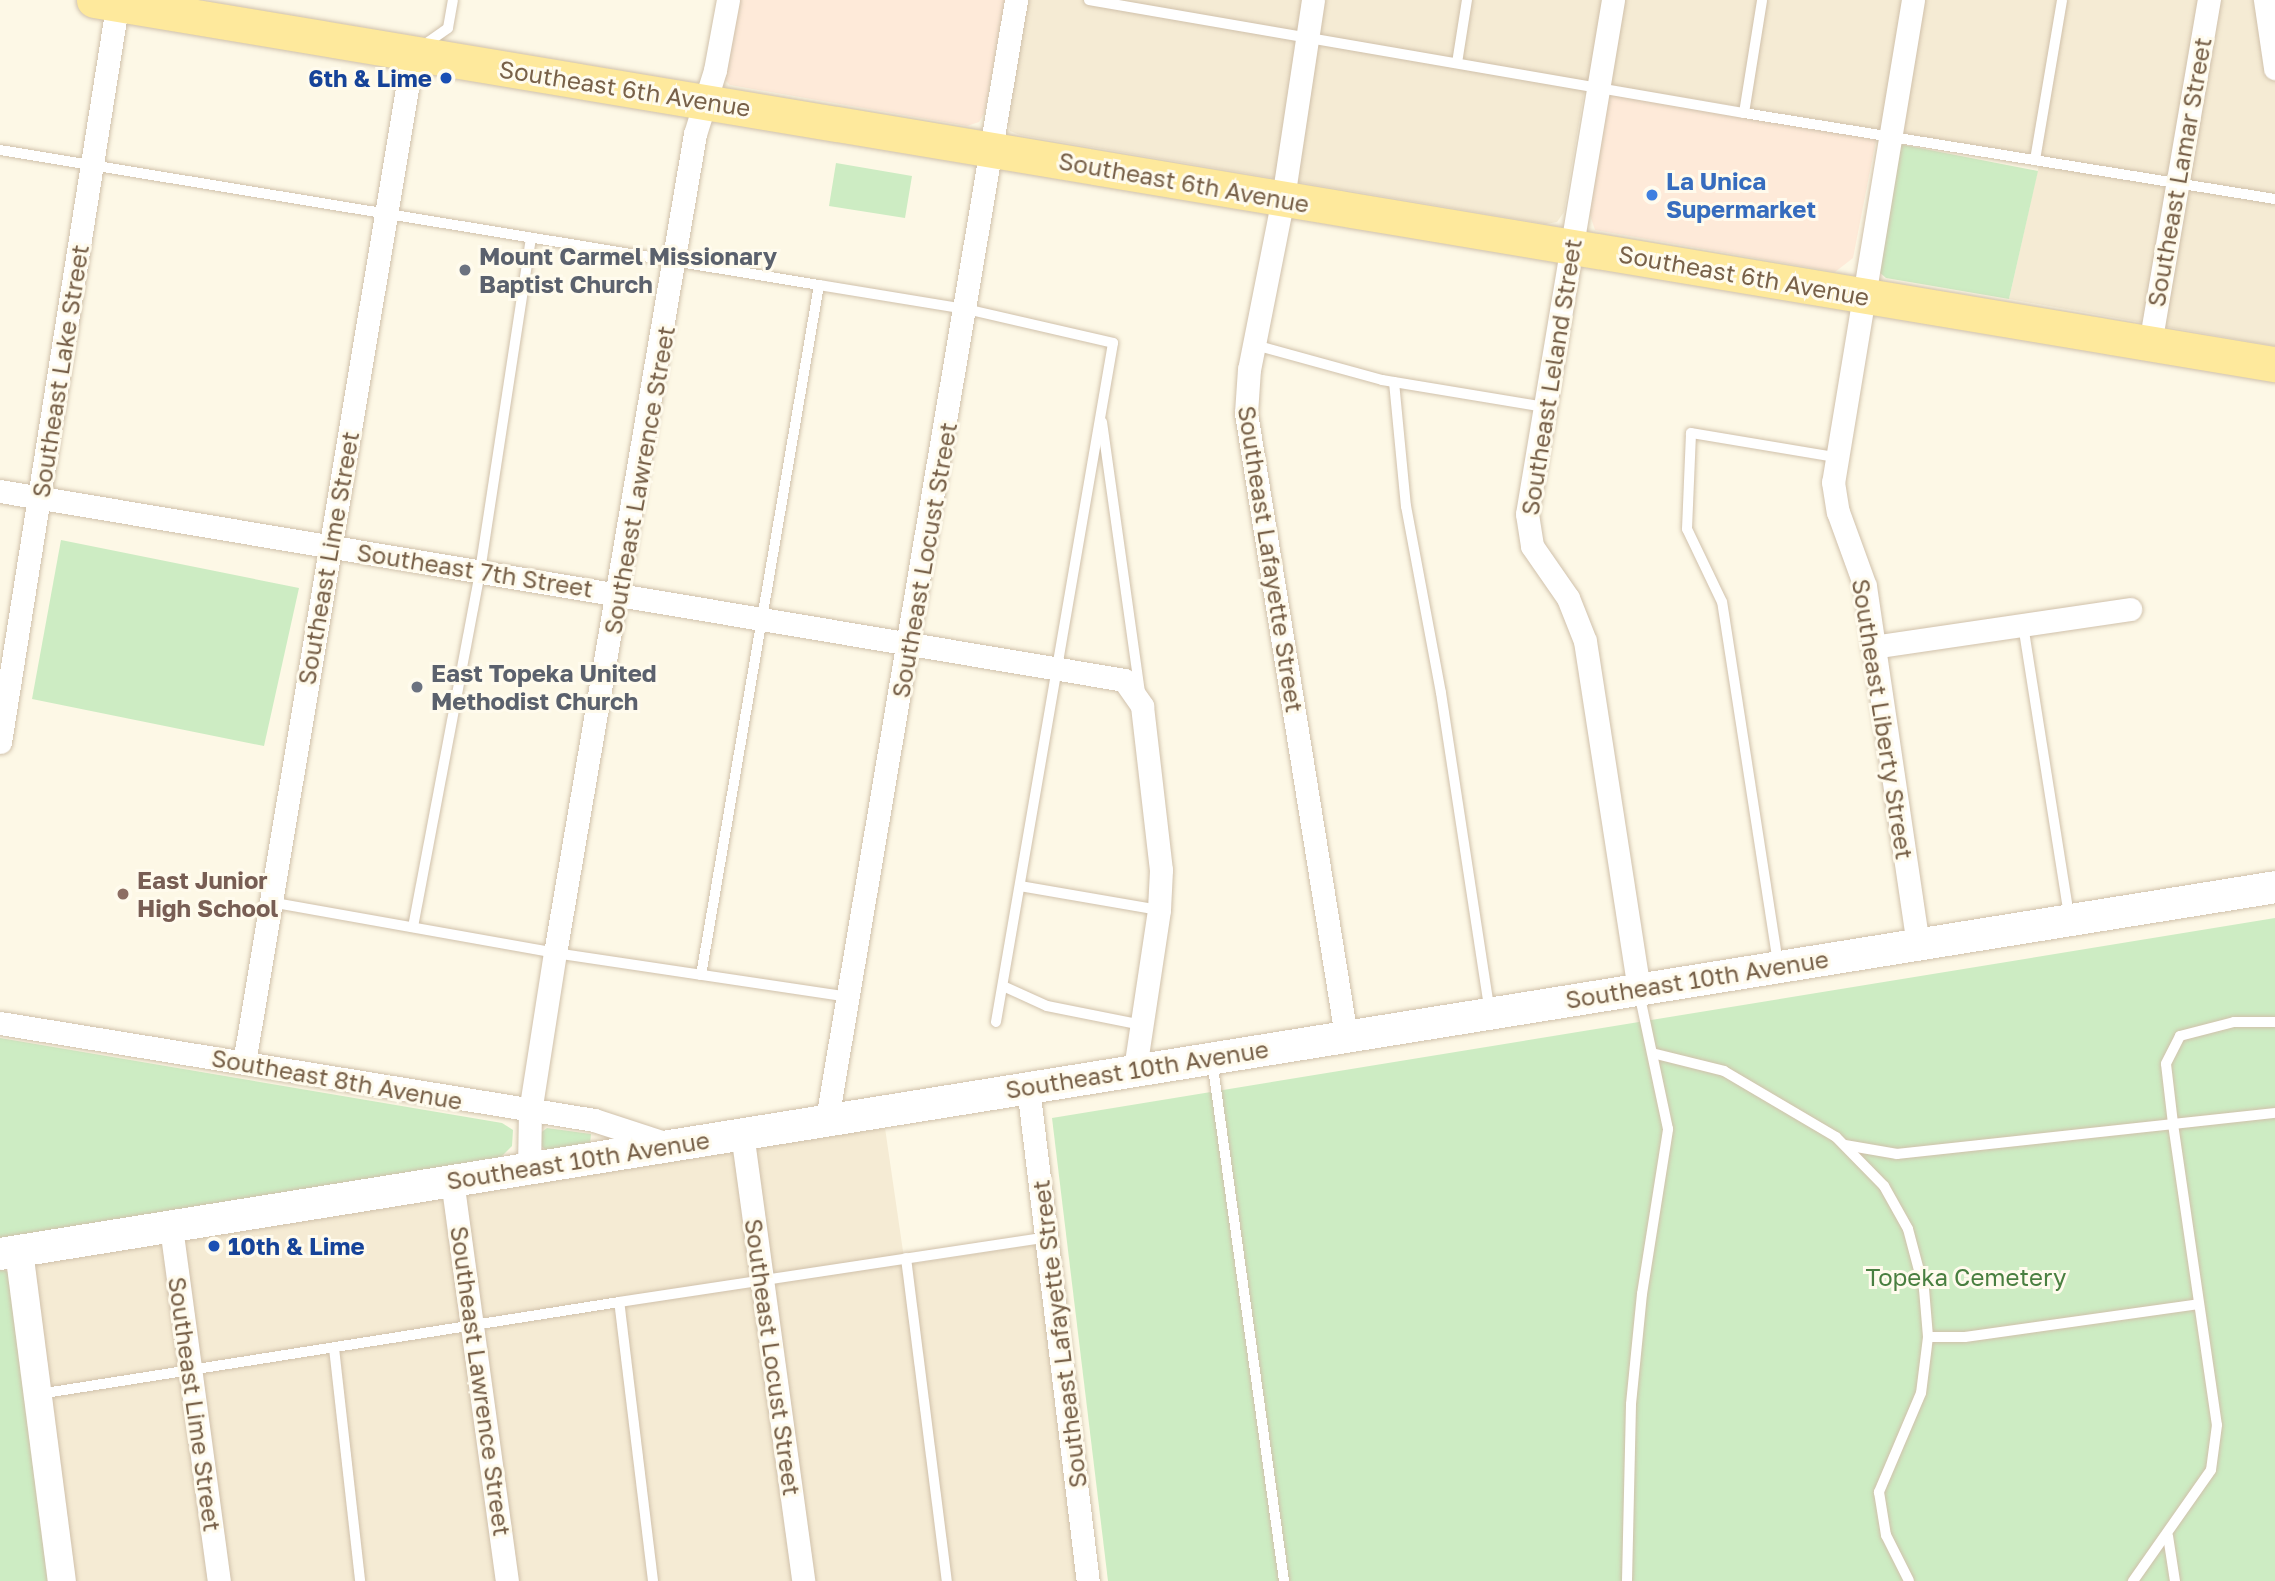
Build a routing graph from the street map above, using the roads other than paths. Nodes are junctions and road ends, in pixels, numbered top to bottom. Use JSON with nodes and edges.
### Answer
{"nodes":[{"id":1,"x":453,"y":0,"type":"edge"},
{"id":2,"x":728,"y":0,"type":"edge"},
{"id":3,"x":1016,"y":0,"type":"edge"},
{"id":4,"x":1089,"y":0,"type":"edge"},
{"id":5,"x":1164,"y":0,"type":"edge"},
{"id":6,"x":1312,"y":0,"type":"edge"},
{"id":7,"x":1467,"y":0,"type":"edge"},
{"id":8,"x":1613,"y":0,"type":"edge"},
{"id":9,"x":1762,"y":0,"type":"edge"},
{"id":10,"x":1913,"y":0,"type":"edge"},
{"id":11,"x":2062,"y":0,"type":"edge"},
{"id":12,"x":2209,"y":0,"type":"edge"},
{"id":13,"x":2265,"y":0,"type":"edge"},
{"id":14,"x":110,"y":1,"type":"edge"},
{"id":15,"x":1161,"y":13,"type":"junction"},
{"id":16,"x":1305,"y":39,"type":"junction"},
{"id":17,"x":413,"y":53,"type":"junction"},
{"id":18,"x":1457,"y":62,"type":"junction"},
{"id":19,"x":2275,"y":68,"type":"edge"},
{"id":20,"x":1598,"y":88,"type":"junction"},
{"id":21,"x":705,"y":102,"type":"junction"},
{"id":22,"x":1744,"y":113,"type":"junction"},
{"id":23,"x":1891,"y":134,"type":"junction"},
{"id":24,"x":990,"y":149,"type":"junction"},
{"id":25,"x":0,"y":150,"type":"edge"},
{"id":26,"x":2035,"y":160,"type":"junction"},
{"id":27,"x":93,"y":165,"type":"junction"},
{"id":28,"x":2178,"y":183,"type":"junction"},
{"id":29,"x":1283,"y":198,"type":"junction"},
{"id":30,"x":2275,"y":200,"type":"edge"},
{"id":31,"x":386,"y":215,"type":"junction"},
{"id":32,"x":531,"y":238,"type":"junction"},
{"id":33,"x":1571,"y":246,"type":"junction"},
{"id":34,"x":676,"y":260,"type":"junction"},
{"id":35,"x":820,"y":285,"type":"junction"},
{"id":36,"x":1862,"y":295,"type":"junction"},
{"id":37,"x":966,"y":309,"type":"junction"},
{"id":38,"x":2150,"y":344,"type":"junction"},
{"id":39,"x":1255,"y":345,"type":"junction"},
{"id":40,"x":2275,"y":364,"type":"edge"},
{"id":41,"x":1394,"y":382,"type":"junction"},
{"id":42,"x":1545,"y":407,"type":"junction"},
{"id":43,"x":1101,"y":412,"type":"junction"},
{"id":44,"x":1835,"y":457,"type":"junction"},
{"id":45,"x":0,"y":491,"type":"edge"},
{"id":46,"x":40,"y":498,"type":"junction"},
{"id":47,"x":329,"y":547,"type":"junction"},
{"id":48,"x":480,"y":571,"type":"junction"},
{"id":49,"x":620,"y":594,"type":"junction"},
{"id":50,"x":2130,"y":609,"type":"dead end"},
{"id":51,"x":765,"y":619,"type":"junction"},
{"id":52,"x":2023,"y":625,"type":"junction"},
{"id":53,"x":910,"y":643,"type":"junction"},
{"id":54,"x":1874,"y":647,"type":"junction"},
{"id":55,"x":1057,"y":666,"type":"junction"},
{"id":56,"x":1142,"y":706,"type":"junction"},
{"id":57,"x":0,"y":742,"type":"edge"},
{"id":58,"x":1020,"y":886,"type":"junction"},
{"id":59,"x":2275,"y":887,"type":"edge"},
{"id":60,"x":271,"y":902,"type":"junction"},
{"id":61,"x":1159,"y":910,"type":"junction"},
{"id":62,"x":2069,"y":920,"type":"junction"},
{"id":63,"x":414,"y":927,"type":"junction"},
{"id":64,"x":1918,"y":944,"type":"junction"},
{"id":65,"x":555,"y":953,"type":"junction"},
{"id":66,"x":1779,"y":966,"type":"junction"},
{"id":67,"x":701,"y":975,"type":"junction"},
{"id":68,"x":1003,"y":986,"type":"junction"},
{"id":69,"x":1639,"y":989,"type":"junction"},
{"id":70,"x":848,"y":997,"type":"junction"},
{"id":71,"x":1490,"y":1013,"type":"junction"},
{"id":72,"x":996,"y":1022,"type":"dead end"},
{"id":73,"x":2275,"y":1022,"type":"edge"},
{"id":74,"x":0,"y":1023,"type":"edge"},
{"id":75,"x":1142,"y":1025,"type":"junction"},
{"id":76,"x":1346,"y":1035,"type":"junction"},
{"id":77,"x":1656,"y":1054,"type":"junction"},
{"id":78,"x":1212,"y":1057,"type":"junction"},
{"id":79,"x":244,"y":1063,"type":"junction"},
{"id":80,"x":1135,"y":1069,"type":"junction"},
{"id":81,"x":1028,"y":1087,"type":"junction"},
{"id":82,"x":530,"y":1112,"type":"junction"},
{"id":83,"x":2275,"y":1113,"type":"edge"},
{"id":84,"x":827,"y":1119,"type":"junction"},
{"id":85,"x":2173,"y":1124,"type":"junction"},
{"id":86,"x":742,"y":1133,"type":"junction"},
{"id":87,"x":671,"y":1145,"type":"junction"},
{"id":88,"x":1844,"y":1146,"type":"junction"},
{"id":89,"x":529,"y":1168,"type":"junction"},
{"id":90,"x":452,"y":1180,"type":"junction"},
{"id":91,"x":171,"y":1227,"type":"junction"},
{"id":92,"x":1047,"y":1237,"type":"junction"},
{"id":93,"x":10,"y":1252,"type":"edge"},
{"id":94,"x":906,"y":1258,"type":"junction"},
{"id":95,"x":764,"y":1283,"type":"junction"},
{"id":96,"x":619,"y":1302,"type":"junction"},
{"id":97,"x":2199,"y":1304,"type":"junction"},
{"id":98,"x":475,"y":1327,"type":"junction"},
{"id":99,"x":1928,"y":1337,"type":"junction"},
{"id":100,"x":334,"y":1349,"type":"junction"},
{"id":101,"x":192,"y":1371,"type":"junction"},
{"id":102,"x":38,"y":1394,"type":"junction"},
{"id":103,"x":2168,"y":1536,"type":"junction"},
{"id":104,"x":62,"y":1581,"type":"edge"},
{"id":105,"x":219,"y":1581,"type":"edge"},
{"id":106,"x":360,"y":1581,"type":"edge"},
{"id":107,"x":508,"y":1581,"type":"edge"},
{"id":108,"x":653,"y":1581,"type":"edge"},
{"id":109,"x":803,"y":1581,"type":"edge"},
{"id":110,"x":947,"y":1581,"type":"edge"},
{"id":111,"x":1088,"y":1581,"type":"edge"},
{"id":112,"x":1284,"y":1581,"type":"edge"},
{"id":113,"x":1627,"y":1581,"type":"edge"},
{"id":114,"x":1909,"y":1581,"type":"edge"},
{"id":115,"x":2133,"y":1581,"type":"edge"},
{"id":116,"x":2175,"y":1581,"type":"edge"}],
"edges":[{"from":1,"to":17,"type":"lane"},
{"from":2,"to":21,"type":"street","name":"Southeast Lawrence Street"},
{"from":3,"to":24,"type":"street","name":"Southeast Locust Street"},
{"from":4,"to":15,"type":"lane"},
{"from":5,"to":15,"type":"lane"},
{"from":6,"to":16,"type":"street","name":"Southeast Lafayette Street"},
{"from":7,"to":18,"type":"lane"},
{"from":8,"to":20,"type":"street","name":"Southeast Leland Street"},
{"from":9,"to":22,"type":"lane"},
{"from":10,"to":23,"type":"street","name":"Southeast Liberty Street"},
{"from":11,"to":26,"type":"lane"},
{"from":12,"to":28,"type":"street","name":"Southeast Lamar Street"},
{"from":13,"to":19,"type":"street"},
{"from":14,"to":17,"type":"main road","name":"Southeast 6th Avenue"},
{"from":14,"to":27,"type":"street","name":"Southeast Lake Street"},
{"from":15,"to":16,"type":"lane"},
{"from":16,"to":18,"type":"lane"},
{"from":16,"to":29,"type":"street","name":"Southeast Lafayette Street"},
{"from":17,"to":21,"type":"main road","name":"Southeast 6th Avenue"},
{"from":17,"to":31,"type":"street","name":"Southeast Lime Street"},
{"from":18,"to":20,"type":"lane"},
{"from":20,"to":22,"type":"lane"},
{"from":20,"to":33,"type":"street","name":"Southeast Leland Street"},
{"from":21,"to":24,"type":"main road","name":"Southeast 6th Avenue"},
{"from":21,"to":34,"type":"street","name":"Southeast Lawrence Street"},
{"from":22,"to":23,"type":"lane"},
{"from":23,"to":26,"type":"lane"},
{"from":23,"to":36,"type":"street","name":"Southeast Liberty Street"},
{"from":24,"to":29,"type":"main road","name":"Southeast 6th Avenue"},
{"from":24,"to":37,"type":"street","name":"Southeast Locust Street"},
{"from":25,"to":27,"type":"lane"},
{"from":26,"to":28,"type":"lane"},
{"from":27,"to":31,"type":"lane"},
{"from":27,"to":46,"type":"street","name":"Southeast Lake Street"},
{"from":28,"to":30,"type":"lane"},
{"from":28,"to":38,"type":"street","name":"Southeast Lamar Street"},
{"from":29,"to":33,"type":"main road","name":"Southeast 6th Avenue"},
{"from":29,"to":39,"type":"street","name":"Southeast Lafayette Street"},
{"from":31,"to":32,"type":"lane"},
{"from":31,"to":47,"type":"street","name":"Southeast Lime Street"},
{"from":32,"to":34,"type":"lane"},
{"from":32,"to":48,"type":"lane"},
{"from":33,"to":36,"type":"main road","name":"Southeast 6th Avenue"},
{"from":33,"to":42,"type":"street","name":"Southeast Leland Street"},
{"from":34,"to":35,"type":"lane"},
{"from":34,"to":49,"type":"street","name":"Southeast Lawrence Street"},
{"from":35,"to":37,"type":"lane"},
{"from":35,"to":51,"type":"lane"},
{"from":36,"to":38,"type":"main road","name":"Southeast 6th Avenue"},
{"from":36,"to":44,"type":"street","name":"Southeast Liberty Street"},
{"from":37,"to":43,"type":"lane"},
{"from":37,"to":53,"type":"street","name":"Southeast Locust Street"},
{"from":38,"to":40,"type":"main road","name":"Southeast 6th Avenue"},
{"from":39,"to":41,"type":"lane"},
{"from":39,"to":76,"type":"street","name":"Southeast Lafayette Street"},
{"from":41,"to":42,"type":"lane"},
{"from":41,"to":71,"type":"lane"},
{"from":42,"to":69,"type":"street","name":"Southeast Leland Street"},
{"from":43,"to":55,"type":"lane"},
{"from":43,"to":56,"type":"lane"},
{"from":44,"to":54,"type":"street","name":"Southeast Liberty Street"},
{"from":44,"to":66,"type":"lane"},
{"from":45,"to":46,"type":"street","name":"Southeast 7th Street"},
{"from":46,"to":47,"type":"street","name":"Southeast 7th Street"},
{"from":46,"to":57,"type":"street","name":"Southeast Lake Street"},
{"from":47,"to":48,"type":"street","name":"Southeast 7th Street"},
{"from":47,"to":60,"type":"street","name":"Southeast Lime Street"},
{"from":48,"to":49,"type":"street","name":"Southeast 7th Street"},
{"from":48,"to":63,"type":"lane"},
{"from":49,"to":51,"type":"street","name":"Southeast 7th Street"},
{"from":49,"to":65,"type":"street","name":"Southeast Lawrence Street"},
{"from":50,"to":52,"type":"street"},
{"from":51,"to":53,"type":"street","name":"Southeast 7th Street"},
{"from":51,"to":67,"type":"lane"},
{"from":52,"to":54,"type":"street"},
{"from":52,"to":62,"type":"lane"},
{"from":53,"to":55,"type":"street","name":"Southeast 7th Street"},
{"from":53,"to":70,"type":"street","name":"Southeast Locust Street"},
{"from":54,"to":64,"type":"street","name":"Southeast Liberty Street"},
{"from":55,"to":56,"type":"street","name":"Southeast 7th Street"},
{"from":55,"to":58,"type":"lane"},
{"from":56,"to":61,"type":"street"},
{"from":58,"to":61,"type":"lane"},
{"from":58,"to":68,"type":"lane"},
{"from":59,"to":62,"type":"main road","name":"Southeast 10th Avenue"},
{"from":60,"to":63,"type":"lane"},
{"from":60,"to":79,"type":"street","name":"Southeast Lime Street"},
{"from":61,"to":75,"type":"street"},
{"from":62,"to":64,"type":"main road","name":"Southeast 10th Avenue"},
{"from":63,"to":65,"type":"lane"},
{"from":64,"to":66,"type":"main road","name":"Southeast 10th Avenue"},
{"from":65,"to":67,"type":"lane"},
{"from":65,"to":82,"type":"street","name":"Southeast Lawrence Street"},
{"from":66,"to":69,"type":"main road","name":"Southeast 10th Avenue"},
{"from":67,"to":70,"type":"lane"},
{"from":68,"to":72,"type":"lane"},
{"from":68,"to":75,"type":"lane"},
{"from":69,"to":71,"type":"main road","name":"Southeast 10th Avenue"},
{"from":69,"to":77,"type":"lane"},
{"from":70,"to":84,"type":"street","name":"Southeast Locust Street"},
{"from":71,"to":76,"type":"main road","name":"Southeast 10th Avenue"},
{"from":73,"to":85,"type":"lane"},
{"from":74,"to":79,"type":"street","name":"Southeast 8th Avenue"},
{"from":75,"to":80,"type":"street"},
{"from":76,"to":78,"type":"main road","name":"Southeast 10th Avenue"},
{"from":77,"to":88,"type":"lane"},
{"from":77,"to":113,"type":"lane"},
{"from":78,"to":80,"type":"main road","name":"Southeast 10th Avenue"},
{"from":78,"to":112,"type":"lane"},
{"from":79,"to":82,"type":"street","name":"Southeast 8th Avenue"},
{"from":80,"to":81,"type":"main road","name":"Southeast 10th Avenue"},
{"from":81,"to":84,"type":"main road","name":"Southeast 10th Avenue"},
{"from":81,"to":92,"type":"street","name":"Southeast Lafayette Street"},
{"from":82,"to":87,"type":"street","name":"Southeast 8th Avenue"},
{"from":82,"to":89,"type":"street","name":"Southeast Lawrence Street"},
{"from":83,"to":85,"type":"lane"},
{"from":84,"to":86,"type":"main road","name":"Southeast 10th Avenue"},
{"from":85,"to":88,"type":"lane"},
{"from":85,"to":97,"type":"lane"},
{"from":86,"to":87,"type":"main road","name":"Southeast 10th Avenue"},
{"from":86,"to":95,"type":"street","name":"Southeast Locust Street"},
{"from":87,"to":89,"type":"main road","name":"Southeast 10th Avenue"},
{"from":88,"to":99,"type":"lane"},
{"from":89,"to":90,"type":"main road","name":"Southeast 10th Avenue"},
{"from":90,"to":91,"type":"main road","name":"Southeast 10th Avenue"},
{"from":90,"to":98,"type":"street","name":"Southeast Lawrence Street"},
{"from":91,"to":93,"type":"main road","name":"Southeast 10th Avenue"},
{"from":91,"to":101,"type":"street","name":"Southeast Lime Street"},
{"from":92,"to":94,"type":"lane"},
{"from":92,"to":111,"type":"street","name":"Southeast Lafayette Street"},
{"from":93,"to":102,"type":"street"},
{"from":94,"to":95,"type":"lane"},
{"from":94,"to":110,"type":"lane"},
{"from":95,"to":96,"type":"lane"},
{"from":95,"to":109,"type":"street","name":"Southeast Locust Street"},
{"from":96,"to":98,"type":"lane"},
{"from":96,"to":108,"type":"lane"},
{"from":97,"to":99,"type":"lane"},
{"from":97,"to":103,"type":"lane"},
{"from":98,"to":100,"type":"lane"},
{"from":98,"to":107,"type":"street","name":"Southeast Lawrence Street"},
{"from":99,"to":114,"type":"lane"},
{"from":100,"to":101,"type":"lane"},
{"from":100,"to":106,"type":"lane"},
{"from":101,"to":102,"type":"lane"},
{"from":101,"to":105,"type":"street","name":"Southeast Lime Street"},
{"from":102,"to":104,"type":"street"},
{"from":103,"to":115,"type":"lane"},
{"from":103,"to":116,"type":"lane"}]}
